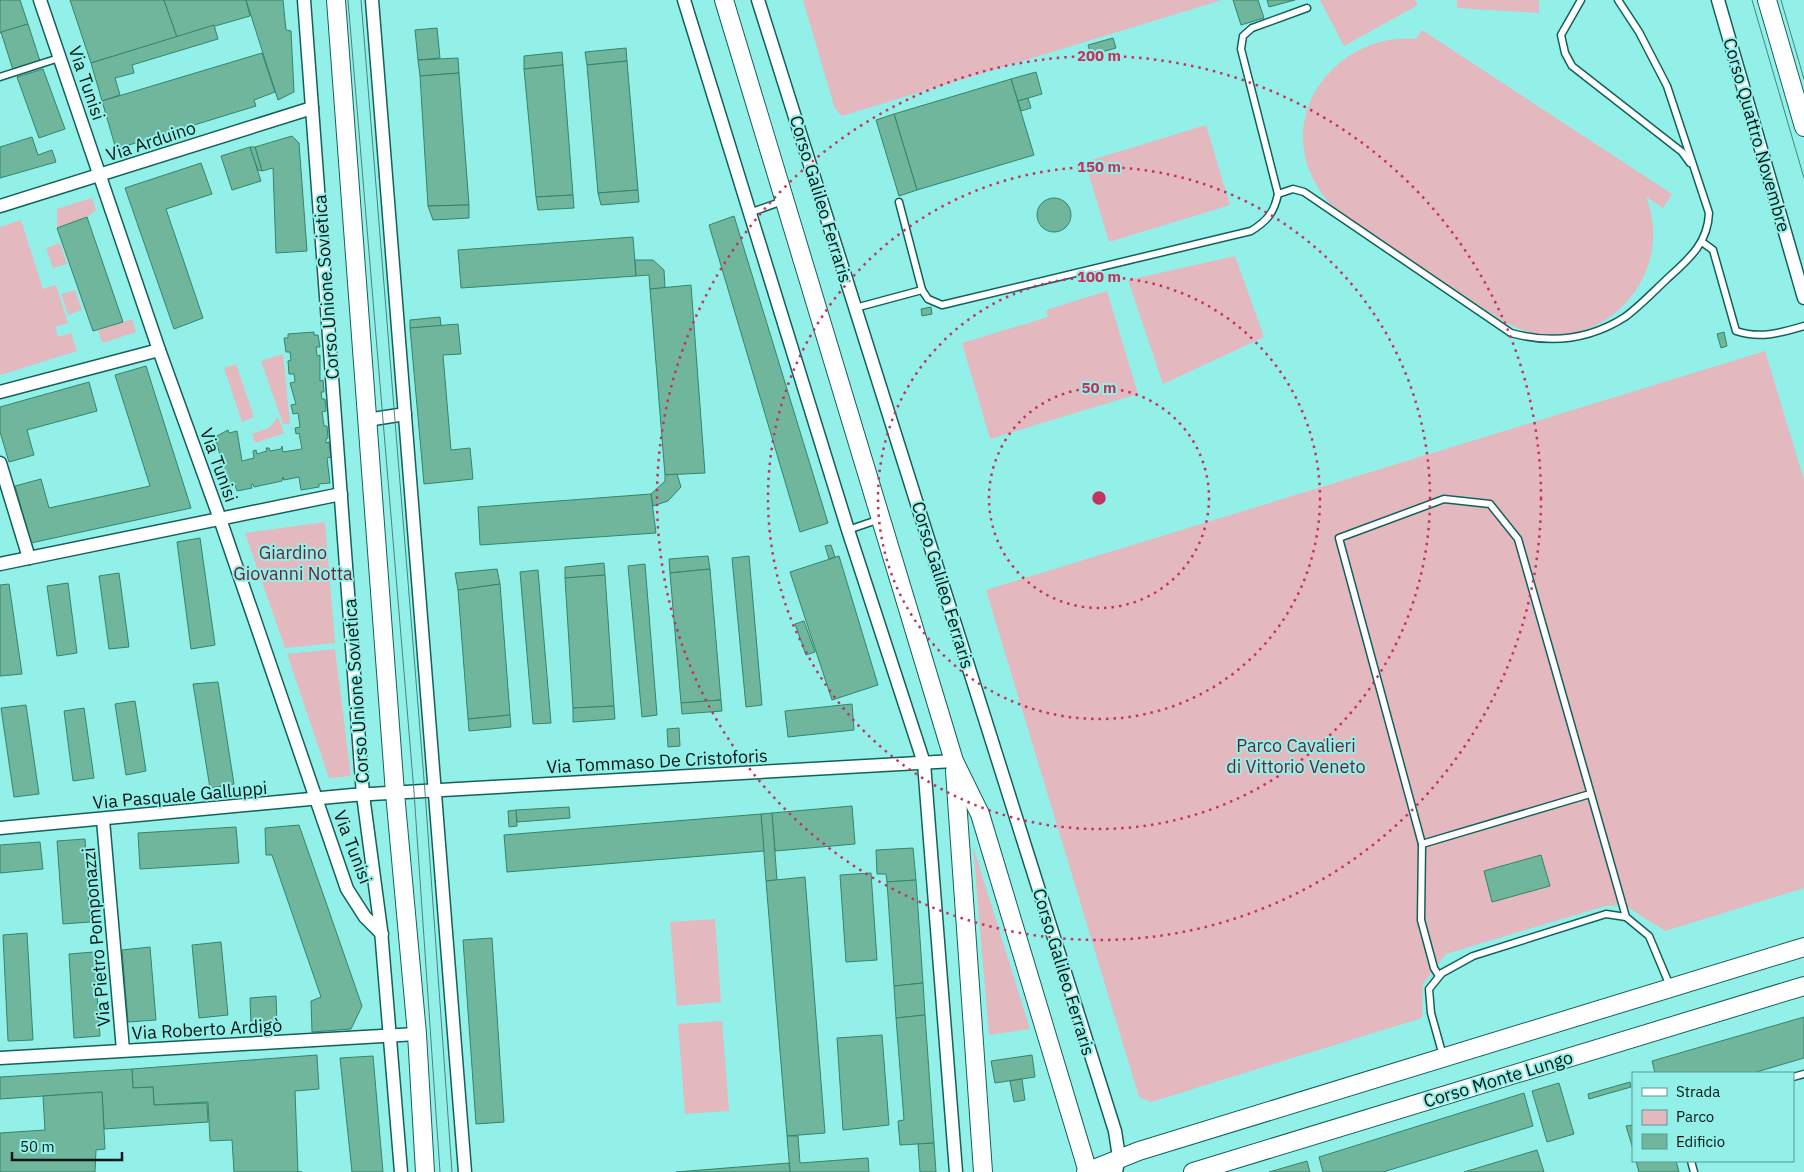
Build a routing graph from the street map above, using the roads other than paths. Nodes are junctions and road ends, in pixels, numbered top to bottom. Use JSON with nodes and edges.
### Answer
{"nodes":[{"id":1,"x":40,"y":0,"type":"edge"},
{"id":2,"x":304,"y":0,"type":"edge"},
{"id":3,"x":336,"y":0,"type":"edge"},
{"id":4,"x":372,"y":0,"type":"edge"},
{"id":5,"x":684,"y":0,"type":"edge"},
{"id":6,"x":724,"y":0,"type":"edge"},
{"id":7,"x":758,"y":0,"type":"edge"},
{"id":8,"x":1581,"y":0,"type":"edge"},
{"id":9,"x":1618,"y":0,"type":"edge"},
{"id":10,"x":1718,"y":0,"type":"edge"},
{"id":11,"x":1767,"y":0,"type":"edge"},
{"id":12,"x":1306,"y":8,"type":"dead end"},
{"id":13,"x":59,"y":58,"type":"junction"},
{"id":14,"x":0,"y":78,"type":"edge"},
{"id":15,"x":312,"y":108,"type":"junction"},
{"id":16,"x":1804,"y":127,"type":"edge"},
{"id":17,"x":1694,"y":168,"type":"junction"},
{"id":18,"x":101,"y":175,"type":"junction"},
{"id":19,"x":1278,"y":194,"type":"junction"},
{"id":20,"x":785,"y":201,"type":"junction"},
{"id":21,"x":899,"y":202,"type":"dead end"},
{"id":22,"x":0,"y":206,"type":"edge"},
{"id":23,"x":749,"y":213,"type":"junction"},
{"id":24,"x":1702,"y":242,"type":"junction"},
{"id":25,"x":922,"y":290,"type":"junction"},
{"id":26,"x":1804,"y":298,"type":"edge"},
{"id":27,"x":855,"y":308,"type":"junction"},
{"id":28,"x":1804,"y":326,"type":"edge"},
{"id":29,"x":159,"y":350,"type":"junction"},
{"id":30,"x":0,"y":392,"type":"edge"},
{"id":31,"x":405,"y":414,"type":"junction"},
{"id":32,"x":368,"y":420,"type":"junction"},
{"id":33,"x":0,"y":463,"type":"edge"},
{"id":34,"x":342,"y":494,"type":"junction"},
{"id":35,"x":220,"y":519,"type":"junction"},
{"id":36,"x":881,"y":519,"type":"junction"},
{"id":37,"x":848,"y":530,"type":"junction"},
{"id":38,"x":29,"y":558,"type":"junction"},
{"id":39,"x":0,"y":564,"type":"edge"},
{"id":40,"x":954,"y":761,"type":"junction"},
{"id":41,"x":924,"y":763,"type":"junction"},
{"id":42,"x":395,"y":792,"type":"junction"},
{"id":43,"x":435,"y":792,"type":"junction"},
{"id":44,"x":1590,"y":794,"type":"junction"},
{"id":45,"x":363,"y":795,"type":"junction"},
{"id":46,"x":316,"y":800,"type":"junction"},
{"id":47,"x":103,"y":820,"type":"junction"},
{"id":48,"x":0,"y":828,"type":"edge"},
{"id":49,"x":1422,"y":844,"type":"junction"},
{"id":50,"x":1626,"y":917,"type":"junction"},
{"id":51,"x":382,"y":934,"type":"junction"},
{"id":52,"x":1804,"y":947,"type":"edge"},
{"id":53,"x":1439,"y":976,"type":"junction"},
{"id":54,"x":1804,"y":986,"type":"edge"},
{"id":55,"x":1670,"y":988,"type":"junction"},
{"id":56,"x":417,"y":1034,"type":"junction"},
{"id":57,"x":390,"y":1037,"type":"junction"},
{"id":58,"x":123,"y":1050,"type":"junction"},
{"id":59,"x":1442,"y":1056,"type":"junction"},
{"id":60,"x":0,"y":1058,"type":"edge"},
{"id":61,"x":1118,"y":1165,"type":"edge"},
{"id":62,"x":1232,"y":1165,"type":"edge"},
{"id":63,"x":401,"y":1172,"type":"edge"},
{"id":64,"x":425,"y":1172,"type":"edge"},
{"id":65,"x":465,"y":1172,"type":"edge"},
{"id":66,"x":956,"y":1172,"type":"edge"},
{"id":67,"x":983,"y":1172,"type":"edge"},
{"id":68,"x":1087,"y":1172,"type":"edge"},
{"id":69,"x":1193,"y":1172,"type":"edge"}],
"edges":[{"from":1,"to":13,"type":"street","name":"Via Tunisi"},
{"from":2,"to":15,"type":"street","name":"Corso Unione Sovietica"},
{"from":3,"to":32,"type":"main road","name":"Corso Unione Sovietica"},
{"from":4,"to":31,"type":"street"},
{"from":5,"to":23,"type":"street"},
{"from":6,"to":20,"type":"main road","name":"Corso Galileo Ferraris"},
{"from":7,"to":27,"type":"street","name":"Corso Galileo Ferraris"},
{"from":8,"to":17,"type":"lane"},
{"from":9,"to":17,"type":"lane"},
{"from":10,"to":26,"type":"street","name":"Corso Quattro Novembre"},
{"from":11,"to":16,"type":"main road"},
{"from":12,"to":19,"type":"lane"},
{"from":13,"to":14,"type":"lane"},
{"from":13,"to":18,"type":"street","name":"Via Tunisi"},
{"from":15,"to":18,"type":"street","name":"Via Arduino"},
{"from":15,"to":34,"type":"street","name":"Corso Unione Sovietica"},
{"from":17,"to":24,"type":"lane"},
{"from":18,"to":22,"type":"street","name":"Via Arduino"},
{"from":18,"to":29,"type":"street","name":"Via Tunisi"},
{"from":19,"to":24,"type":"lane"},
{"from":19,"to":25,"type":"lane"},
{"from":20,"to":23,"type":"lane"},
{"from":20,"to":36,"type":"main road","name":"Corso Galileo Ferraris"},
{"from":21,"to":25,"type":"lane"},
{"from":23,"to":37,"type":"street"},
{"from":24,"to":28,"type":"lane"},
{"from":25,"to":27,"type":"lane"},
{"from":27,"to":61,"type":"street","name":"Corso Galileo Ferraris"},
{"from":29,"to":30,"type":"street"},
{"from":29,"to":35,"type":"street","name":"Via Tunisi"},
{"from":31,"to":32,"type":"street"},
{"from":31,"to":43,"type":"street"},
{"from":32,"to":42,"type":"main road","name":"Corso Unione Sovietica"},
{"from":33,"to":38,"type":"street"},
{"from":34,"to":35,"type":"street"},
{"from":34,"to":45,"type":"street","name":"Corso Unione Sovietica"},
{"from":35,"to":38,"type":"street"},
{"from":35,"to":46,"type":"street","name":"Via Tunisi"},
{"from":36,"to":37,"type":"lane"},
{"from":36,"to":40,"type":"main road","name":"Corso Galileo Ferraris"},
{"from":37,"to":41,"type":"street"},
{"from":38,"to":39,"type":"street"},
{"from":40,"to":41,"type":"street","name":"Via Tommaso De Cristoforis"},
{"from":40,"to":67,"type":"main road","name":"Corso Galileo Ferraris"},
{"from":40,"to":68,"type":"main road","name":"Corso Galileo Ferraris"},
{"from":41,"to":43,"type":"street","name":"Via Tommaso De Cristoforis"},
{"from":41,"to":66,"type":"street"},
{"from":42,"to":43,"type":"street","name":"Via Tommaso De Cristoforis"},
{"from":42,"to":45,"type":"street","name":"Via Tommaso De Cristoforis"},
{"from":42,"to":56,"type":"main road","name":"Corso Unione Sovietica"},
{"from":43,"to":65,"type":"street"},
{"from":44,"to":49,"type":"lane"},
{"from":44,"to":49,"type":"lane"},
{"from":44,"to":50,"type":"lane"},
{"from":45,"to":46,"type":"street","name":"Via Pasquale Galluppi"},
{"from":45,"to":51,"type":"street","name":"Corso Unione Sovietica"},
{"from":46,"to":47,"type":"street","name":"Via Pasquale Galluppi"},
{"from":46,"to":51,"type":"street","name":"Via Tunisi"},
{"from":47,"to":48,"type":"street","name":"Via Pasquale Galluppi"},
{"from":47,"to":58,"type":"street","name":"Via Pietro Pomponazzi"},
{"from":49,"to":53,"type":"lane"},
{"from":50,"to":53,"type":"lane"},
{"from":50,"to":55,"type":"lane"},
{"from":51,"to":57,"type":"street","name":"Corso Unione Sovietica"},
{"from":52,"to":55,"type":"main road"},
{"from":53,"to":59,"type":"lane"},
{"from":54,"to":62,"type":"main road","name":"Corso Monte Lungo"},
{"from":55,"to":59,"type":"main road"},
{"from":56,"to":57,"type":"street","name":"Via Roberto Ardigò"},
{"from":56,"to":64,"type":"main road","name":"Corso Unione Sovietica"},
{"from":57,"to":58,"type":"street","name":"Via Roberto Ardigò"},
{"from":57,"to":63,"type":"street","name":"Corso Unione Sovietica"},
{"from":58,"to":60,"type":"street","name":"Via Roberto Ardigò"},
{"from":59,"to":61,"type":"main road"},
{"from":61,"to":68,"type":"main road"},
{"from":62,"to":69,"type":"main road","name":"Corso Monte Lungo"}]}
